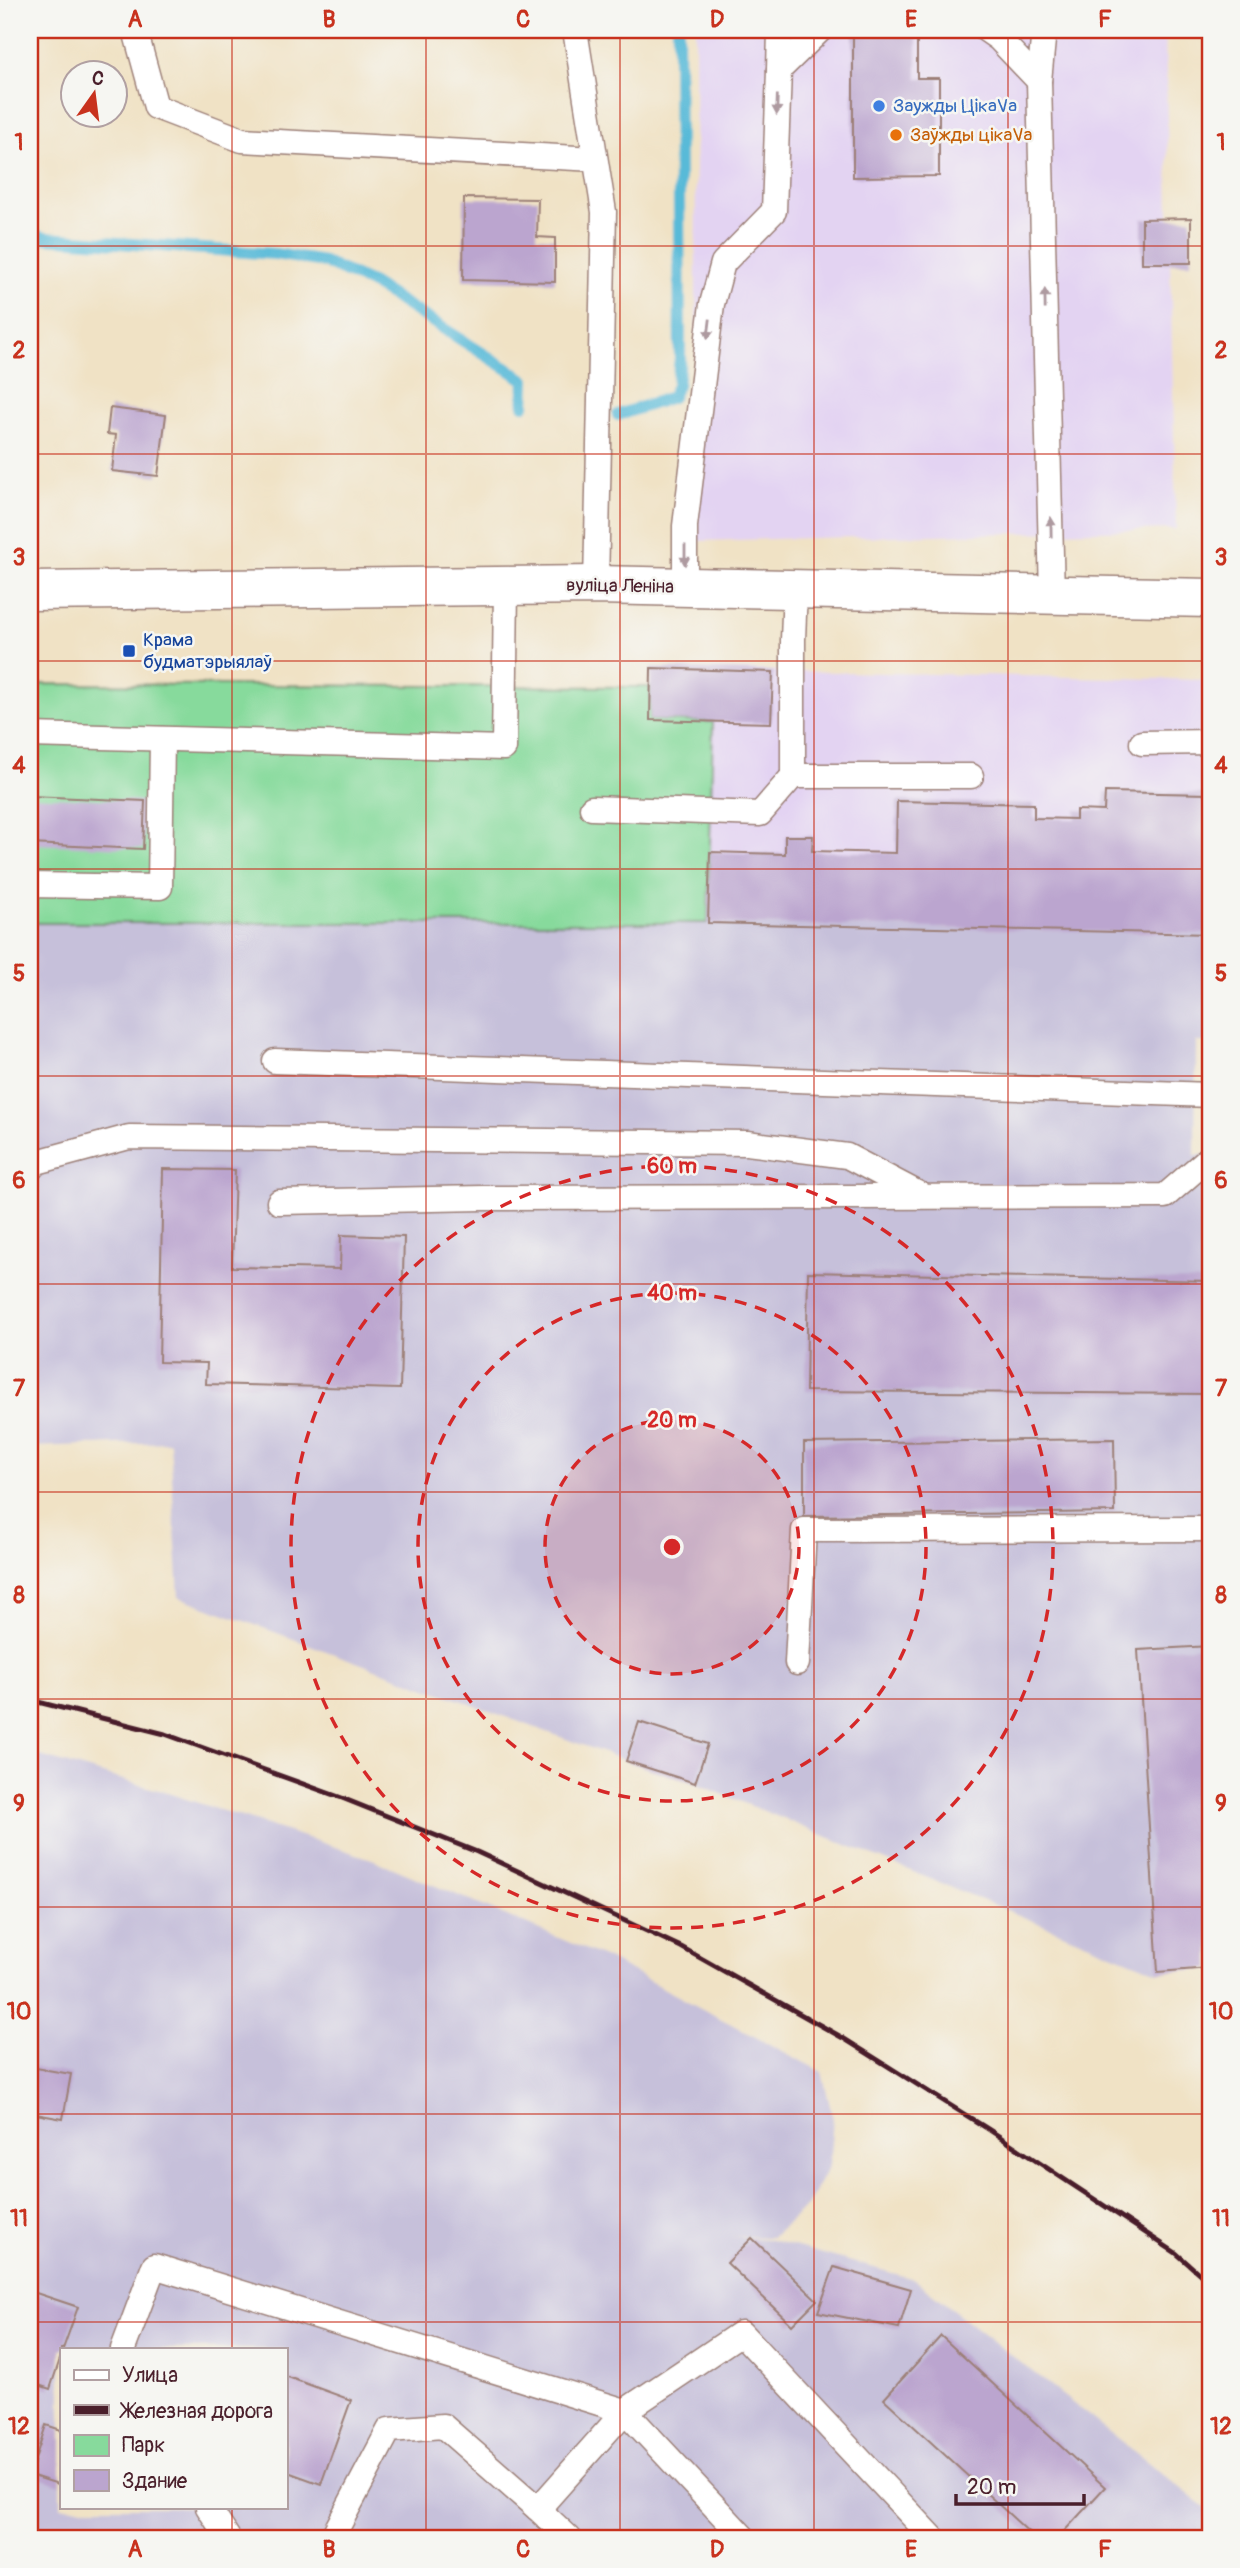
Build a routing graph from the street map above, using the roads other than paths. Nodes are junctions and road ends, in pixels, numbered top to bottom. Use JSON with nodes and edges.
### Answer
{"nodes":[{"id":1,"x":135,"y":30,"type":"edge"},
{"id":2,"x":575,"y":30,"type":"edge"},
{"id":3,"x":780,"y":30,"type":"edge"},
{"id":4,"x":820,"y":30,"type":"edge"},
{"id":5,"x":986,"y":30,"type":"edge"},
{"id":6,"x":1044,"y":30,"type":"edge"},
{"id":7,"x":779,"y":70,"type":"junction"},
{"id":8,"x":1039,"y":82,"type":"junction"},
{"id":9,"x":596,"y":159,"type":"junction"},
{"id":10,"x":596,"y":585,"type":"junction"},
{"id":11,"x":506,"y":586,"type":"junction"},
{"id":12,"x":685,"y":586,"type":"junction"},
{"id":13,"x":795,"y":588,"type":"junction"},
{"id":14,"x":30,"y":591,"type":"edge"},
{"id":15,"x":1052,"y":595,"type":"junction"},
{"id":16,"x":1210,"y":598,"type":"edge"},
{"id":17,"x":30,"y":736,"type":"edge"},
{"id":18,"x":162,"y":739,"type":"junction"},
{"id":19,"x":1210,"y":742,"type":"edge"},
{"id":20,"x":1142,"y":743,"type":"dead end"},
{"id":21,"x":793,"y":776,"type":"junction"},
{"id":22,"x":971,"y":776,"type":"dead end"},
{"id":23,"x":592,"y":808,"type":"dead end"},
{"id":24,"x":30,"y":885,"type":"edge"},
{"id":25,"x":275,"y":1061,"type":"dead end"},
{"id":26,"x":1210,"y":1095,"type":"edge"},
{"id":27,"x":1210,"y":1157,"type":"edge"},
{"id":28,"x":30,"y":1169,"type":"edge"},
{"id":29,"x":925,"y":1197,"type":"junction"},
{"id":30,"x":279,"y":1202,"type":"dead end"},
{"id":31,"x":1210,"y":1529,"type":"edge"},
{"id":32,"x":797,"y":1663,"type":"dead end"},
{"id":33,"x":123,"y":2348,"type":"edge"},
{"id":34,"x":625,"y":2411,"type":"junction"},
{"id":35,"x":209,"y":2508,"type":"edge"},
{"id":36,"x":538,"y":2509,"type":"junction"},
{"id":37,"x":228,"y":2538,"type":"edge"},
{"id":38,"x":332,"y":2538,"type":"edge"},
{"id":39,"x":569,"y":2538,"type":"edge"},
{"id":40,"x":744,"y":2538,"type":"edge"},
{"id":41,"x":933,"y":2538,"type":"edge"}],
"edges":[{"from":1,"to":9,"type":"lane"},
{"from":2,"to":9,"type":"lane"},
{"from":3,"to":7,"type":"lane"},
{"from":4,"to":7,"type":"lane"},
{"from":5,"to":8,"type":"lane"},
{"from":6,"to":8,"type":"lane"},
{"from":7,"to":12,"type":"lane","one_way":true},
{"from":15,"to":8,"type":"lane","one_way":true},
{"from":9,"to":10,"type":"lane"},
{"from":10,"to":11,"type":"main road","name":"вуліца Леніна"},
{"from":10,"to":12,"type":"main road","name":"вуліца Леніна"},
{"from":11,"to":14,"type":"main road","name":"вуліца Леніна"},
{"from":11,"to":18,"type":"lane"},
{"from":12,"to":13,"type":"main road","name":"вуліца Леніна"},
{"from":13,"to":15,"type":"main road","name":"вуліца Леніна"},
{"from":13,"to":21,"type":"lane"},
{"from":15,"to":16,"type":"main road","name":"вуліца Леніна"},
{"from":17,"to":18,"type":"lane"},
{"from":18,"to":24,"type":"lane"},
{"from":19,"to":20,"type":"lane"},
{"from":21,"to":22,"type":"lane"},
{"from":21,"to":23,"type":"lane"},
{"from":25,"to":26,"type":"lane"},
{"from":27,"to":29,"type":"lane"},
{"from":28,"to":29,"type":"lane"},
{"from":29,"to":30,"type":"lane"},
{"from":31,"to":32,"type":"lane"},
{"from":33,"to":34,"type":"lane"},
{"from":34,"to":36,"type":"lane"},
{"from":34,"to":40,"type":"lane"},
{"from":34,"to":41,"type":"lane"},
{"from":35,"to":37,"type":"lane"},
{"from":36,"to":38,"type":"lane"},
{"from":36,"to":39,"type":"lane"}]}
